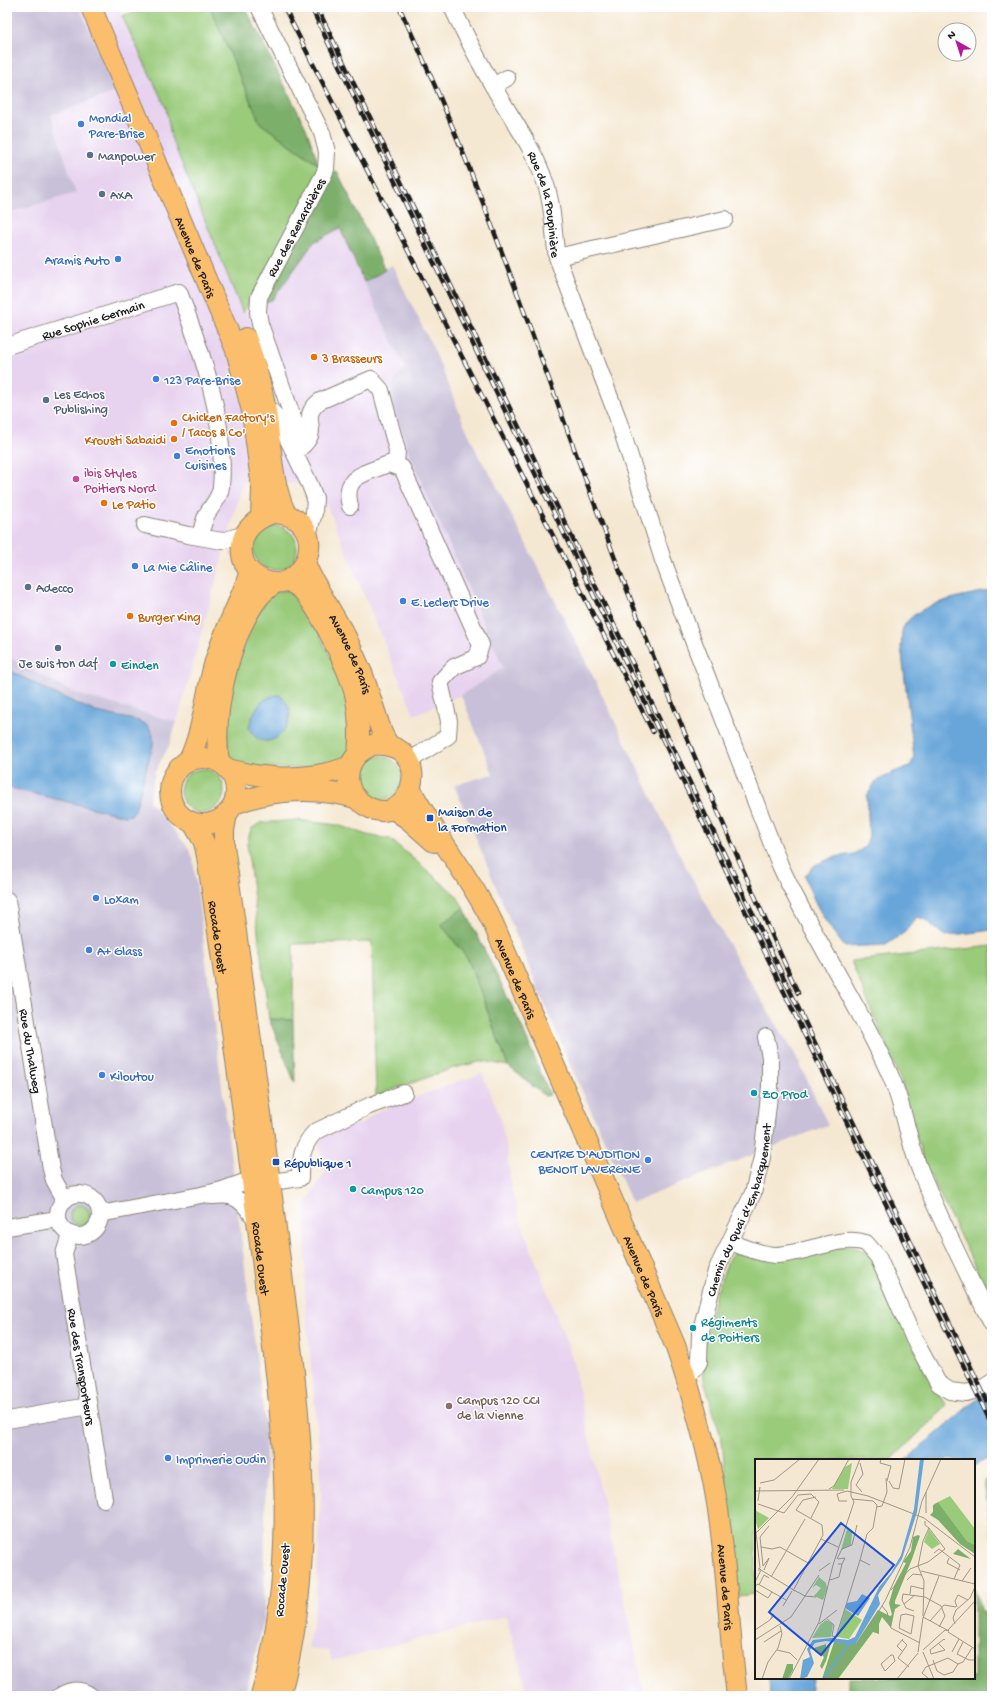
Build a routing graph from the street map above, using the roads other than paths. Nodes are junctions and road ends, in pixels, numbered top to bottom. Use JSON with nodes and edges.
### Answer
{"nodes":[{"id":1,"x":91,"y":7,"type":"edge"},
{"id":2,"x":104,"y":7,"type":"edge"},
{"id":3,"x":259,"y":7,"type":"edge"},
{"id":4,"x":452,"y":7,"type":"edge"},
{"id":5,"x":507,"y":78,"type":"dead end"},
{"id":6,"x":493,"y":86,"type":"junction"},
{"id":7,"x":725,"y":219,"type":"dead end"},
{"id":8,"x":557,"y":257,"type":"junction"},
{"id":9,"x":7,"y":346,"type":"edge"},
{"id":10,"x":265,"y":404,"type":"junction"},
{"id":11,"x":297,"y":450,"type":"junction"},
{"id":12,"x":396,"y":465,"type":"junction"},
{"id":13,"x":350,"y":506,"type":"dead end"},
{"id":14,"x":286,"y":514,"type":"junction"},
{"id":15,"x":261,"y":517,"type":"junction"},
{"id":16,"x":145,"y":525,"type":"dead end"},
{"id":17,"x":245,"y":534,"type":"junction"},
{"id":18,"x":308,"y":535,"type":"junction"},
{"id":19,"x":200,"y":537,"type":"junction"},
{"id":20,"x":222,"y":541,"type":"junction"},
{"id":21,"x":246,"y":563,"type":"junction"},
{"id":22,"x":305,"y":564,"type":"junction"},
{"id":23,"x":281,"y":581,"type":"junction"},
{"id":24,"x":389,"y":746,"type":"junction"},
{"id":25,"x":353,"y":761,"type":"junction"},
{"id":26,"x":409,"y":761,"type":"junction"},
{"id":27,"x":188,"y":762,"type":"junction"},
{"id":28,"x":224,"y":765,"type":"junction"},
{"id":29,"x":411,"y":790,"type":"junction"},
{"id":30,"x":355,"y":798,"type":"junction"},
{"id":31,"x":230,"y":809,"type":"junction"},
{"id":32,"x":393,"y":809,"type":"junction"},
{"id":33,"x":193,"y":823,"type":"junction"},
{"id":34,"x":468,"y":879,"type":"junction"},
{"id":35,"x":7,"y":900,"type":"edge"},
{"id":36,"x":766,"y":1037,"type":"dead end"},
{"id":37,"x":404,"y":1093,"type":"dead end"},
{"id":38,"x":248,"y":1152,"type":"junction"},
{"id":39,"x":259,"y":1184,"type":"junction"},
{"id":40,"x":229,"y":1191,"type":"junction"},
{"id":41,"x":65,"y":1200,"type":"junction"},
{"id":42,"x":100,"y":1214,"type":"junction"},
{"id":43,"x":58,"y":1219,"type":"junction"},
{"id":44,"x":257,"y":1222,"type":"junction"},
{"id":45,"x":7,"y":1227,"type":"edge"},
{"id":46,"x":70,"y":1235,"type":"junction"},
{"id":47,"x":731,"y":1242,"type":"junction"},
{"id":48,"x":992,"y":1324,"type":"edge"},
{"id":49,"x":686,"y":1376,"type":"junction"},
{"id":50,"x":992,"y":1382,"type":"edge"},
{"id":51,"x":89,"y":1406,"type":"junction"},
{"id":52,"x":7,"y":1420,"type":"edge"},
{"id":53,"x":104,"y":1499,"type":"dead end"},
{"id":54,"x":60,"y":1696,"type":"edge"},
{"id":55,"x":91,"y":1696,"type":"edge"},
{"id":56,"x":261,"y":1696,"type":"edge"},
{"id":57,"x":280,"y":1696,"type":"edge"},
{"id":58,"x":738,"y":1696,"type":"edge"}],
"edges":[{"from":1,"to":15,"type":"main road","name":"Avenue de Paris"},
{"from":2,"to":10,"type":"main road","name":"Avenue de Paris"},
{"from":3,"to":11,"type":"street","name":"Rue des Renardières"},
{"from":4,"to":6,"type":"street","name":"Rue de la Poupinière"},
{"from":5,"to":6,"type":"street"},
{"from":6,"to":8,"type":"street","name":"Rue de la Poupinière"},
{"from":7,"to":8,"type":"street","name":"Rue de la Poupinière"},
{"from":8,"to":48,"type":"street"},
{"from":9,"to":19,"type":"street","name":"Rue Sophie Germain"},
{"from":10,"to":11,"type":"street","name":"Rue des Renardières"},
{"from":10,"to":14,"type":"main road","name":"Avenue de Paris"},
{"from":11,"to":12,"type":"street"},
{"from":11,"to":18,"type":"street","name":"Rue des Renardières"},
{"from":12,"to":13,"type":"street"},
{"from":12,"to":26,"type":"street"},
{"from":14,"to":15,"type":"main road"},
{"from":14,"to":18,"type":"main road"},
{"from":15,"to":17,"type":"main road"},
{"from":16,"to":19,"type":"street"},
{"from":17,"to":20,"type":"street"},
{"from":17,"to":21,"type":"main road"},
{"from":18,"to":22,"type":"main road"},
{"from":19,"to":20,"type":"street"},
{"from":20,"to":21,"type":"street"},
{"from":21,"to":23,"type":"main road"},
{"from":21,"to":27,"type":"main road"},
{"from":22,"to":23,"type":"main road"},
{"from":22,"to":24,"type":"main road","name":"Avenue de Paris"},
{"from":23,"to":25,"type":"main road","name":"Avenue de Paris"},
{"from":23,"to":28,"type":"main road"},
{"from":24,"to":25,"type":"main road"},
{"from":24,"to":26,"type":"main road"},
{"from":25,"to":28,"type":"main road"},
{"from":25,"to":30,"type":"main road"},
{"from":26,"to":29,"type":"main road"},
{"from":27,"to":28,"type":"main road"},
{"from":27,"to":33,"type":"main road"},
{"from":28,"to":31,"type":"main road"},
{"from":29,"to":32,"type":"main road"},
{"from":29,"to":34,"type":"main road","name":"Avenue de Paris"},
{"from":30,"to":31,"type":"main road"},
{"from":30,"to":32,"type":"main road"},
{"from":31,"to":33,"type":"main road"},
{"from":31,"to":39,"type":"main road","name":"Rocade Ouest"},
{"from":32,"to":34,"type":"main road","name":"Avenue de Paris"},
{"from":33,"to":38,"type":"main road","name":"Rocade Ouest"},
{"from":34,"to":49,"type":"main road","name":"Avenue de Paris"},
{"from":35,"to":41,"type":"street","name":"Rue du Thalweg"},
{"from":36,"to":47,"type":"street","name":"Chemin du Quai d’Embarquement"},
{"from":37,"to":39,"type":"street"},
{"from":38,"to":39,"type":"main road","name":"Rocade Ouest"},
{"from":38,"to":40,"type":"street"},
{"from":39,"to":40,"type":"street"},
{"from":39,"to":44,"type":"main road","name":"Rocade Ouest"},
{"from":39,"to":57,"type":"main road"},
{"from":40,"to":42,"type":"street"},
{"from":40,"to":44,"type":"street"},
{"from":41,"to":42,"type":"street"},
{"from":41,"to":43,"type":"street"},
{"from":42,"to":46,"type":"street"},
{"from":43,"to":45,"type":"street"},
{"from":43,"to":46,"type":"street"},
{"from":44,"to":56,"type":"main road","name":"Rocade Ouest"},
{"from":46,"to":51,"type":"street","name":"Rue des Transporteurs"},
{"from":47,"to":49,"type":"street","name":"Chemin du Quai d’Embarquement"},
{"from":47,"to":50,"type":"street"},
{"from":49,"to":58,"type":"main road","name":"Avenue de Paris"},
{"from":51,"to":52,"type":"street"},
{"from":51,"to":53,"type":"street","name":"Rue des Transporteurs"},
{"from":54,"to":55,"type":"street"}]}
